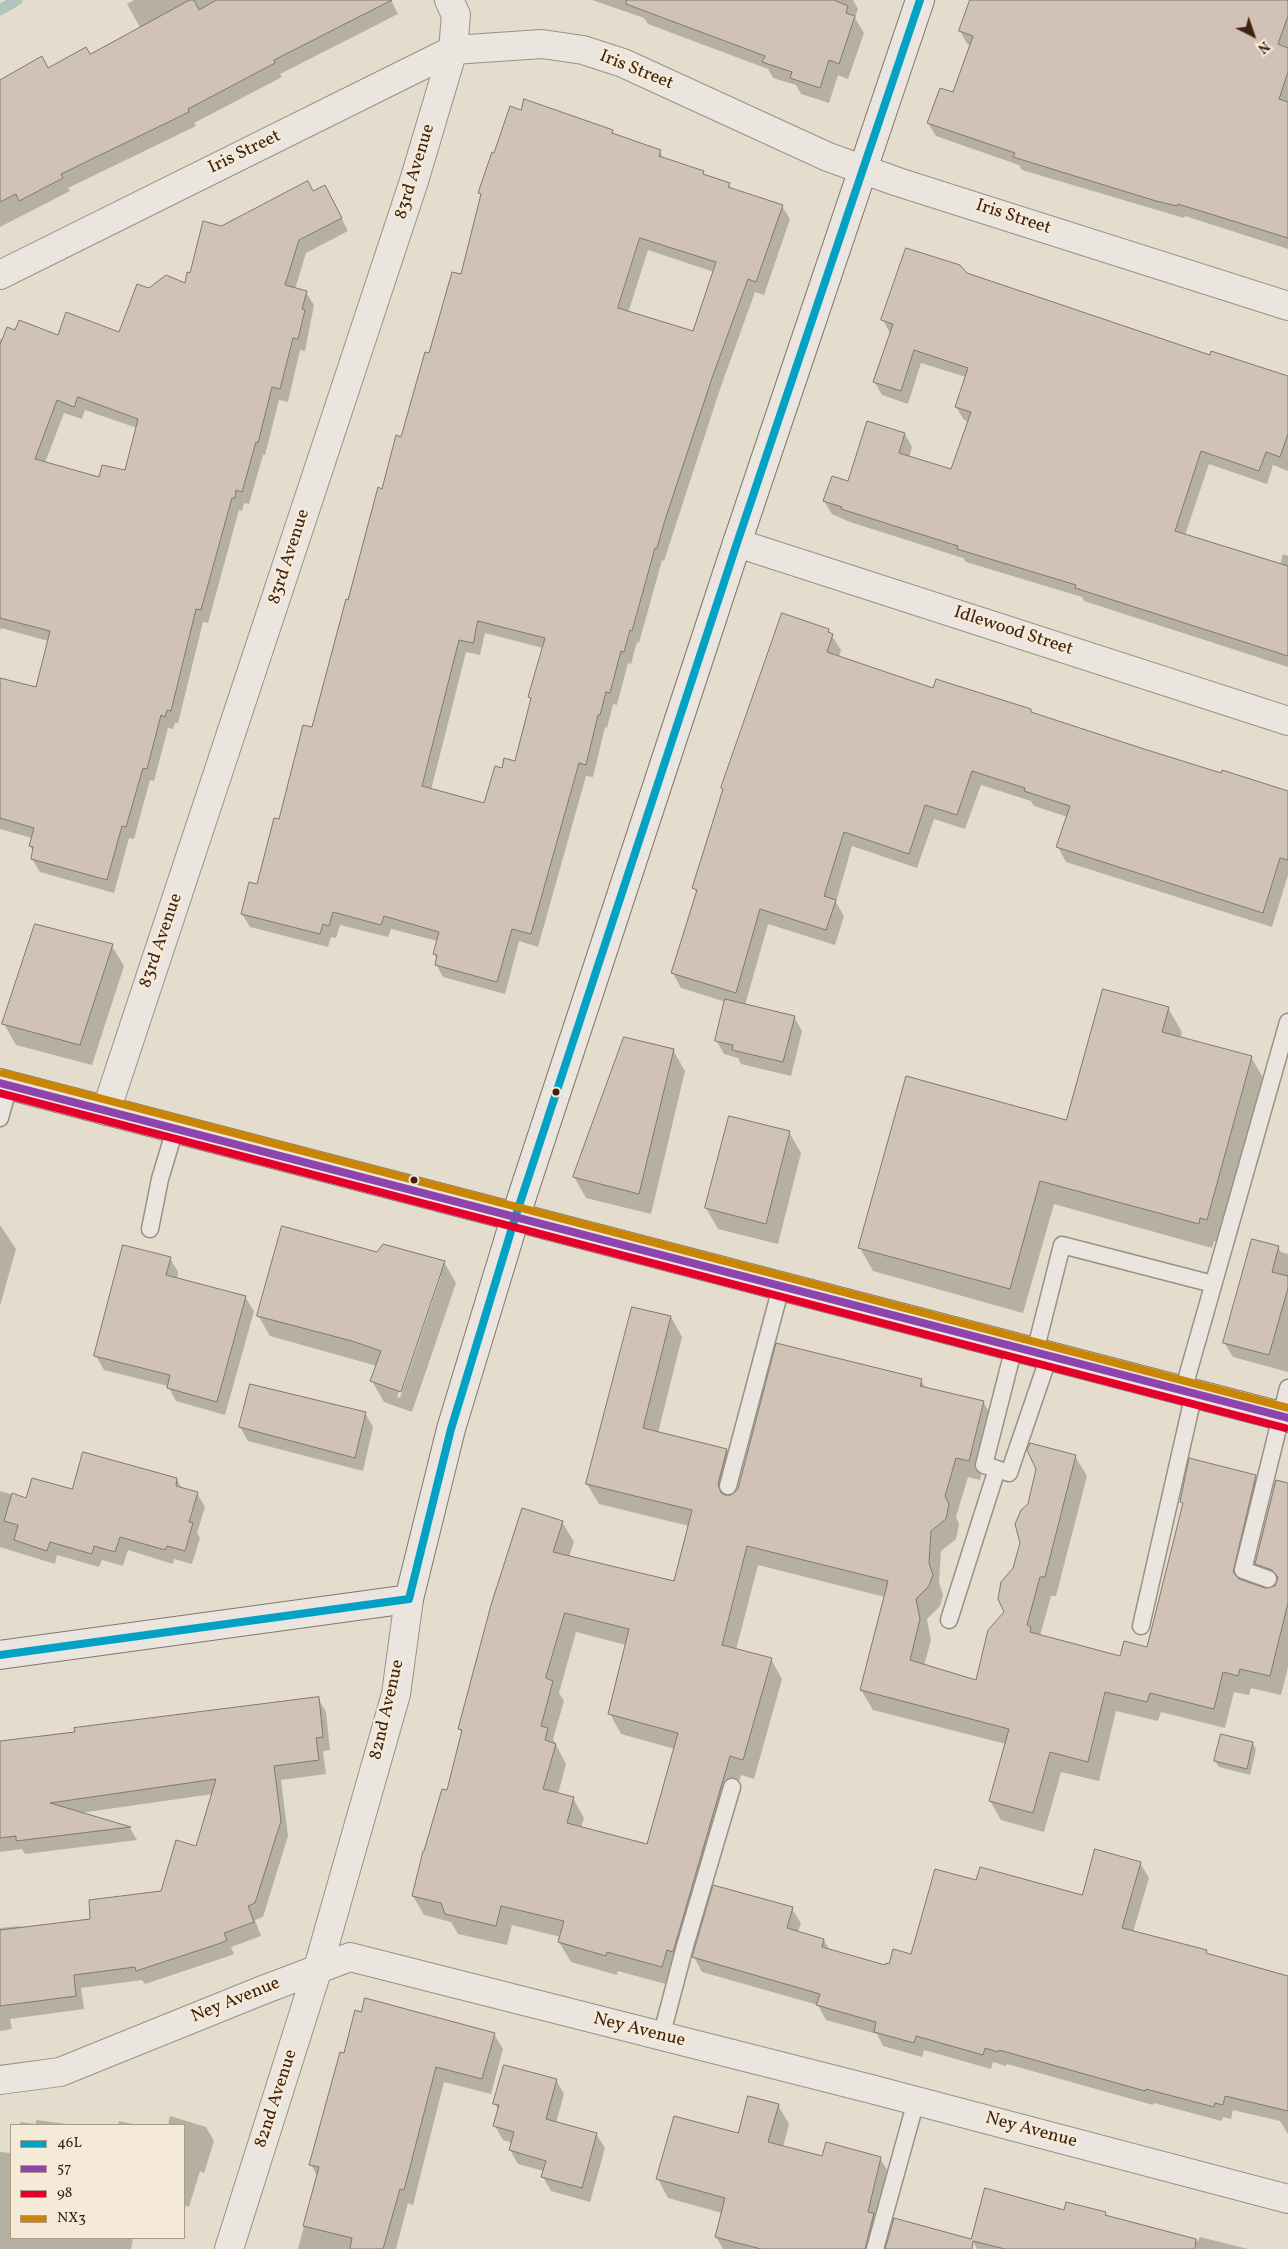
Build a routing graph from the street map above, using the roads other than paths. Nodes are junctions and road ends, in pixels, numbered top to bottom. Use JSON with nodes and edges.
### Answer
{"nodes":[{"id":1,"x":449,"y":0,"type":"edge"},
{"id":2,"x":920,"y":0,"type":"edge"},
{"id":3,"x":452,"y":50,"type":"junction"},
{"id":4,"x":864,"y":170,"type":"junction"},
{"id":5,"x":0,"y":275,"type":"edge"},
{"id":6,"x":1288,"y":306,"type":"edge"},
{"id":7,"x":737,"y":543,"type":"junction"},
{"id":8,"x":1288,"y":721,"type":"edge"},
{"id":9,"x":1288,"y":1022,"type":"edge"},
{"id":10,"x":4,"y":1084,"type":"edge"},
{"id":11,"x":106,"y":1110,"type":"junction"},
{"id":12,"x":0,"y":1118,"type":"edge"},
{"id":13,"x":175,"y":1129,"type":"junction"},
{"id":14,"x":515,"y":1218,"type":"junction"},
{"id":15,"x":150,"y":1229,"type":"dead end"},
{"id":16,"x":1213,"y":1284,"type":"junction"},
{"id":17,"x":782,"y":1286,"type":"junction"},
{"id":18,"x":1032,"y":1352,"type":"junction"},
{"id":19,"x":1288,"y":1388,"type":"edge"},
{"id":20,"x":1188,"y":1392,"type":"junction"},
{"id":21,"x":1285,"y":1417,"type":"edge"},
{"id":22,"x":990,"y":1467,"type":"junction"},
{"id":23,"x":728,"y":1486,"type":"dead end"},
{"id":24,"x":1268,"y":1580,"type":"dead end"},
{"id":25,"x":409,"y":1598,"type":"junction"},
{"id":26,"x":950,"y":1620,"type":"dead end"},
{"id":27,"x":1141,"y":1626,"type":"dead end"},
{"id":28,"x":0,"y":1654,"type":"edge"},
{"id":29,"x":732,"y":1787,"type":"dead end"},
{"id":30,"x":318,"y":1968,"type":"junction"},
{"id":31,"x":661,"y":2037,"type":"junction"},
{"id":32,"x":0,"y":2080,"type":"edge"},
{"id":33,"x":916,"y":2101,"type":"junction"},
{"id":34,"x":1288,"y":2198,"type":"edge"},
{"id":35,"x":228,"y":2249,"type":"edge"},
{"id":36,"x":875,"y":2249,"type":"edge"}],
"edges":[{"from":1,"to":3,"type":"street","name":"83rd Avenue"},
{"from":2,"to":4,"type":"street","name":"82nd Avenue"},
{"from":3,"to":4,"type":"street","name":"Iris Street"},
{"from":3,"to":5,"type":"street","name":"Iris Street"},
{"from":3,"to":11,"type":"street","name":"83rd Avenue"},
{"from":4,"to":6,"type":"street","name":"Iris Street"},
{"from":4,"to":7,"type":"street","name":"82nd Avenue"},
{"from":7,"to":8,"type":"street","name":"Idlewood Street"},
{"from":7,"to":14,"type":"street","name":"82nd Avenue"},
{"from":9,"to":16,"type":"lane"},
{"from":10,"to":11,"type":"street"},
{"from":10,"to":12,"type":"lane"},
{"from":11,"to":13,"type":"street"},
{"from":13,"to":14,"type":"street"},
{"from":13,"to":15,"type":"lane"},
{"from":14,"to":17,"type":"street"},
{"from":14,"to":25,"type":"street","name":"82nd Avenue"},
{"from":16,"to":18,"type":"lane"},
{"from":16,"to":20,"type":"lane"},
{"from":17,"to":18,"type":"street"},
{"from":17,"to":23,"type":"lane"},
{"from":18,"to":20,"type":"street"},
{"from":18,"to":22,"type":"lane"},
{"from":18,"to":22,"type":"lane"},
{"from":19,"to":21,"type":"lane"},
{"from":20,"to":21,"type":"street"},
{"from":20,"to":27,"type":"lane"},
{"from":21,"to":24,"type":"lane"},
{"from":22,"to":26,"type":"lane"},
{"from":25,"to":28,"type":"street"},
{"from":25,"to":30,"type":"street","name":"82nd Avenue"},
{"from":29,"to":31,"type":"lane"},
{"from":30,"to":31,"type":"street","name":"Ney Avenue"},
{"from":30,"to":32,"type":"street","name":"Ney Avenue"},
{"from":30,"to":35,"type":"street","name":"82nd Avenue"},
{"from":31,"to":33,"type":"street","name":"Ney Avenue"},
{"from":33,"to":34,"type":"street","name":"Ney Avenue"},
{"from":33,"to":36,"type":"lane"}]}
